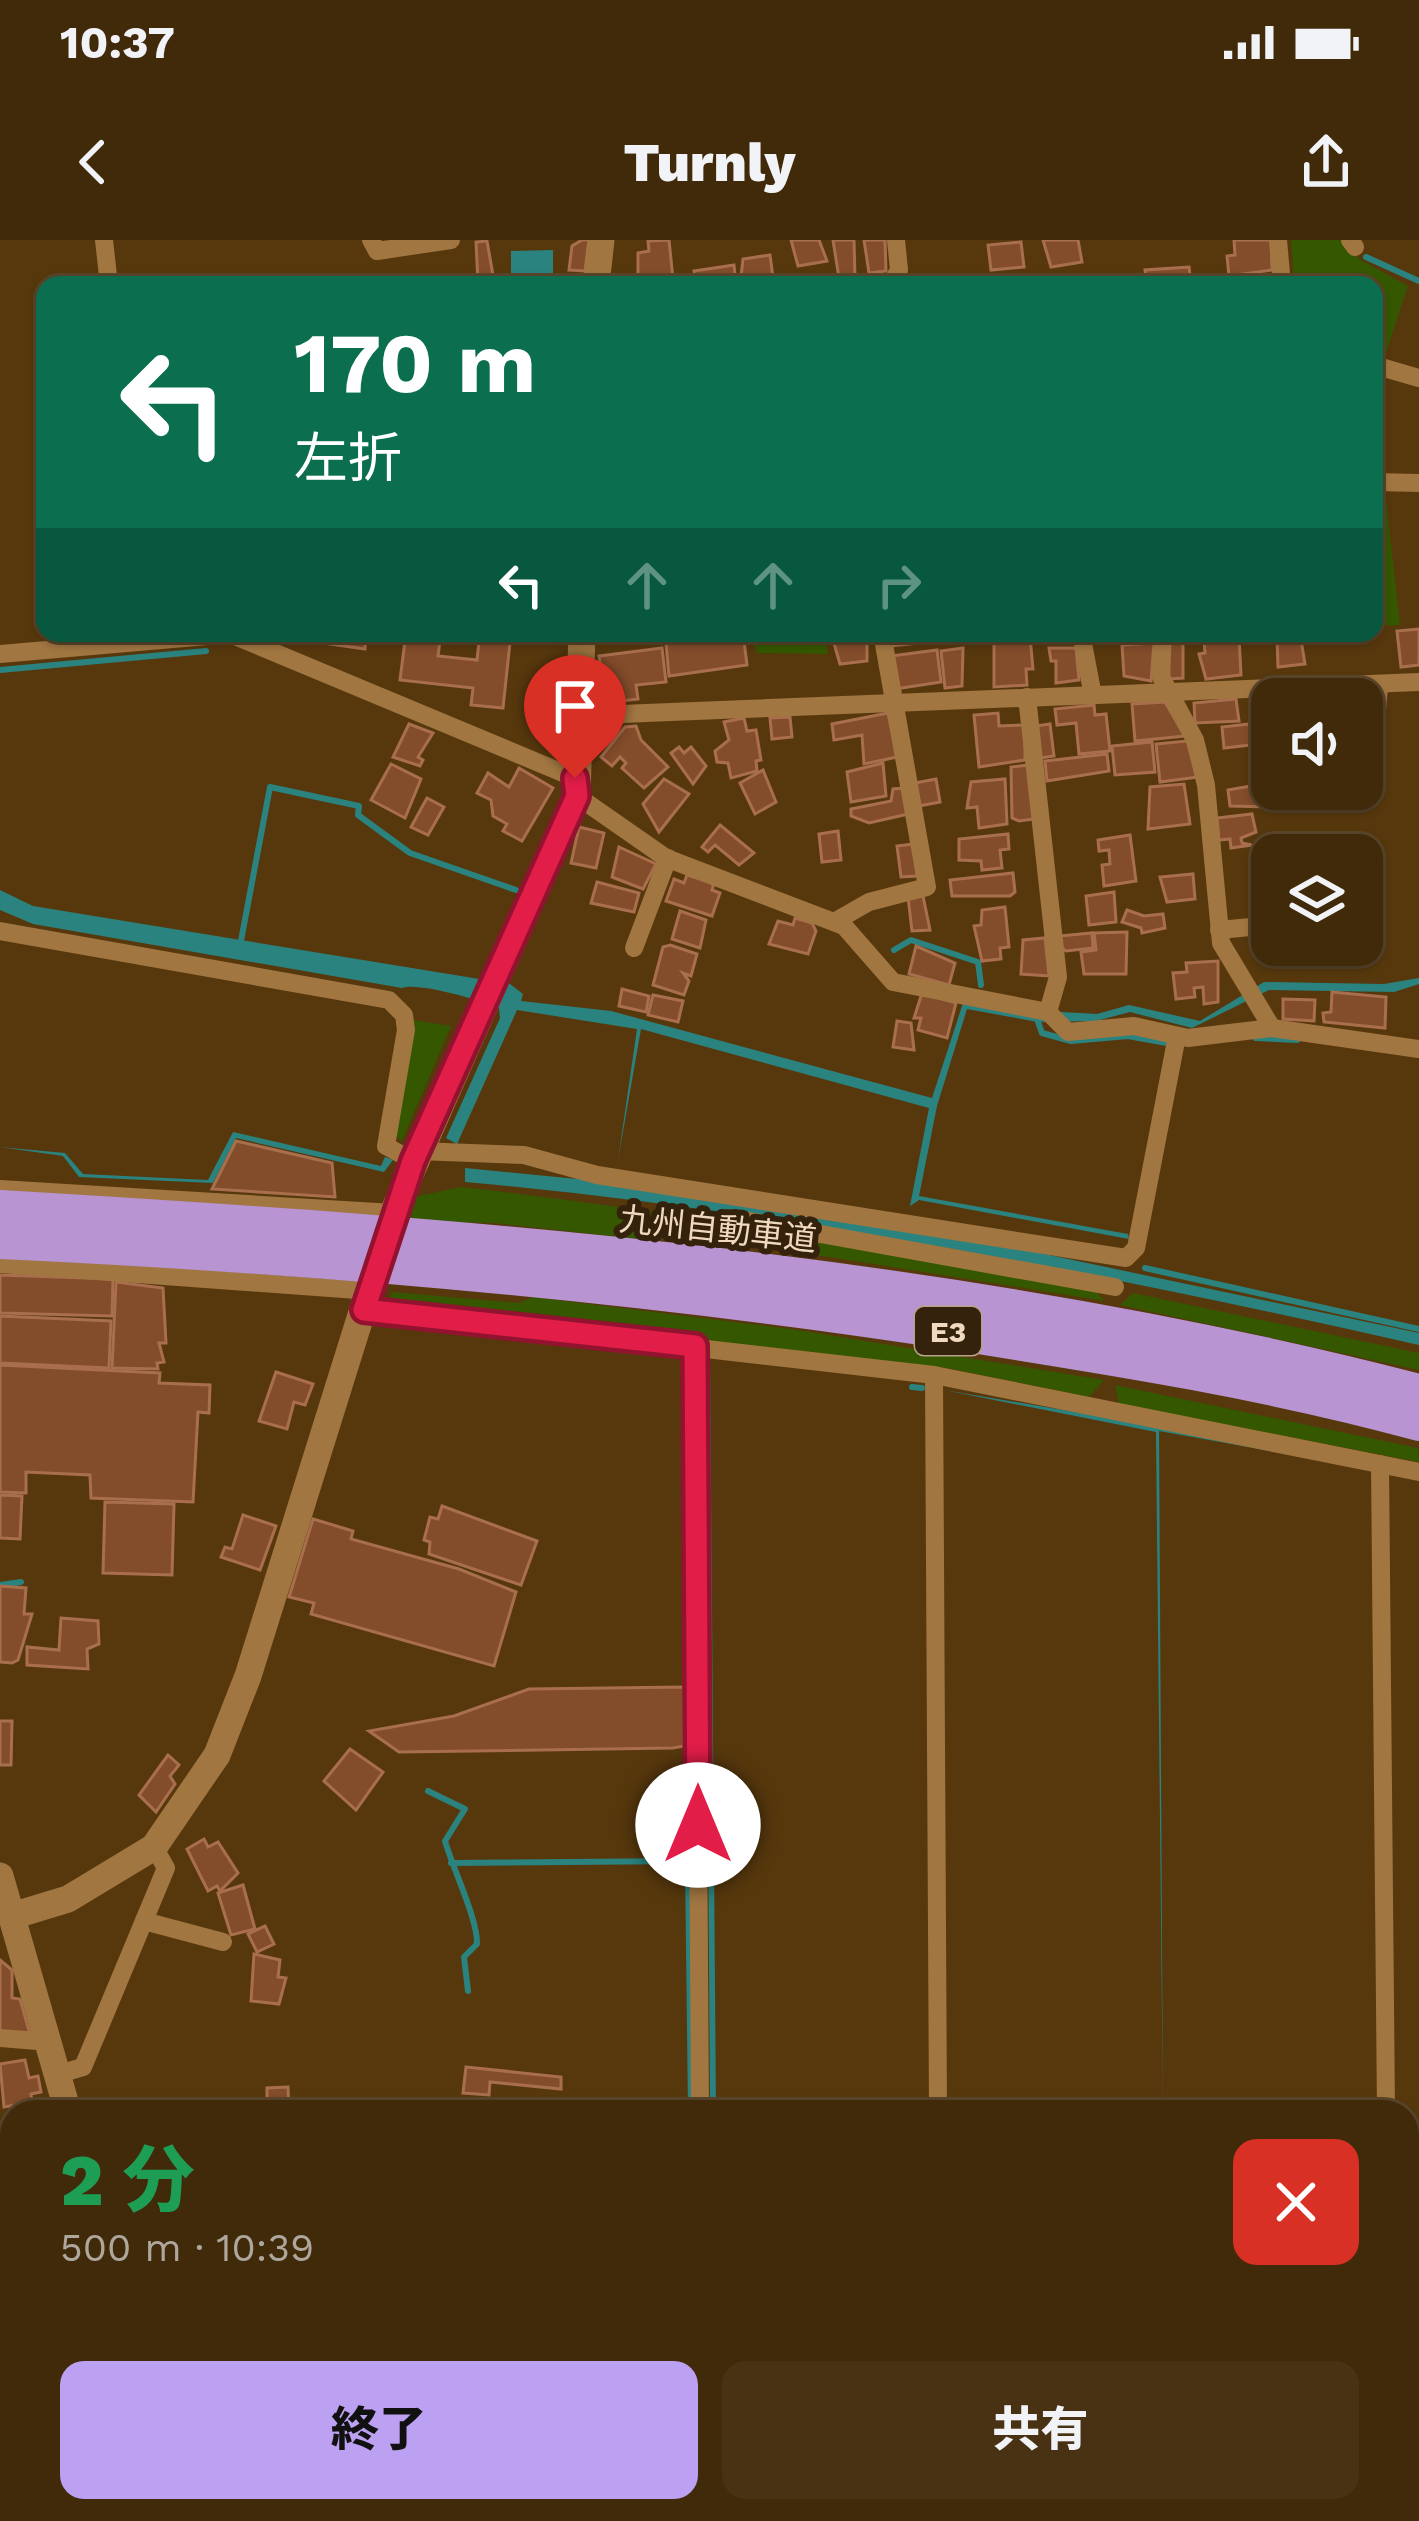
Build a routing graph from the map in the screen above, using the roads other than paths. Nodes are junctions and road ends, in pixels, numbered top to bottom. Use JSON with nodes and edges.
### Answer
{"nodes":[{"id":1,"x":104,"y":240,"type":"edge"},
{"id":2,"x":371,"y":240,"type":"edge"},
{"id":3,"x":452,"y":240,"type":"edge"},
{"id":4,"x":601,"y":240,"type":"edge"},
{"id":5,"x":896,"y":240,"type":"edge"},
{"id":6,"x":1278,"y":240,"type":"edge"},
{"id":7,"x":109,"y":276,"type":"edge"},
{"id":8,"x":597,"y":276,"type":"edge"},
{"id":9,"x":896,"y":276,"type":"edge"},
{"id":10,"x":1281,"y":276,"type":"edge"},
{"id":11,"x":1383,"y":368,"type":"edge"},
{"id":12,"x":1419,"y":378,"type":"edge"},
{"id":13,"x":1383,"y":482,"type":"edge"},
{"id":14,"x":1419,"y":483,"type":"edge"},
{"id":15,"x":151,"y":642,"type":"edge"},
{"id":16,"x":255,"y":642,"type":"edge"},
{"id":17,"x":582,"y":642,"type":"edge"},
{"id":18,"x":883,"y":642,"type":"edge"},
{"id":19,"x":1083,"y":642,"type":"edge"},
{"id":20,"x":1163,"y":642,"type":"edge"},
{"id":21,"x":0,"y":654,"type":"edge"},
{"id":22,"x":1419,"y":682,"type":"edge"},
{"id":23,"x":1167,"y":694,"type":"junction"},
{"id":24,"x":1093,"y":696,"type":"junction"},
{"id":25,"x":1027,"y":698,"type":"junction"},
{"id":26,"x":890,"y":701,"type":"junction"},
{"id":27,"x":578,"y":744,"type":"junction"},
{"id":28,"x":576,"y":787,"type":"junction"},
{"id":29,"x":668,"y":858,"type":"junction"},
{"id":30,"x":834,"y":922,"type":"junction"},
{"id":31,"x":1251,"y":927,"type":"edge"},
{"id":32,"x":1219,"y":930,"type":"junction"},
{"id":33,"x":0,"y":931,"type":"edge"},
{"id":34,"x":634,"y":948,"type":"dead end"},
{"id":35,"x":1048,"y":1012,"type":"junction"},
{"id":36,"x":1272,"y":1028,"type":"junction"},
{"id":37,"x":1178,"y":1036,"type":"junction"},
{"id":38,"x":1419,"y":1049,"type":"edge"},
{"id":39,"x":411,"y":1154,"type":"junction"},
{"id":40,"x":0,"y":1189,"type":"edge"},
{"id":41,"x":0,"y":1208,"type":"edge"},
{"id":42,"x":393,"y":1213,"type":"junction"},
{"id":43,"x":731,"y":1219,"type":"dead end"},
{"id":44,"x":0,"y":1241,"type":"edge"},
{"id":45,"x":472,"y":1257,"type":"junction"},
{"id":46,"x":0,"y":1264,"type":"edge"},
{"id":47,"x":1115,"y":1287,"type":"dead end"},
{"id":48,"x":368,"y":1300,"type":"junction"},
{"id":49,"x":695,"y":1346,"type":"junction"},
{"id":50,"x":934,"y":1376,"type":"junction"},
{"id":51,"x":1419,"y":1392,"type":"edge"},
{"id":52,"x":1419,"y":1424,"type":"edge"},
{"id":53,"x":1380,"y":1464,"type":"junction"},
{"id":54,"x":1419,"y":1472,"type":"edge"},
{"id":55,"x":154,"y":1846,"type":"junction"},
{"id":56,"x":0,"y":1876,"type":"edge"},
{"id":57,"x":12,"y":1916,"type":"junction"},
{"id":58,"x":144,"y":1921,"type":"junction"},
{"id":59,"x":223,"y":1942,"type":"dead end"},
{"id":60,"x":0,"y":2038,"type":"edge"},
{"id":61,"x":50,"y":2042,"type":"junction"},
{"id":62,"x":58,"y":2074,"type":"junction"},
{"id":63,"x":65,"y":2100,"type":"edge"},
{"id":64,"x":700,"y":2100,"type":"edge"},
{"id":65,"x":938,"y":2100,"type":"edge"},
{"id":66,"x":1386,"y":2100,"type":"edge"}],
"edges":[{"from":1,"to":7,"type":"street"},
{"from":2,"to":3,"type":"street"},
{"from":4,"to":8,"type":"street"},
{"from":5,"to":9,"type":"street"},
{"from":6,"to":10,"type":"street"},
{"from":11,"to":12,"type":"street"},
{"from":13,"to":14,"type":"street"},
{"from":15,"to":21,"type":"street"},
{"from":16,"to":28,"type":"street"},
{"from":17,"to":27,"type":"street"},
{"from":18,"to":26,"type":"street"},
{"from":19,"to":24,"type":"street"},
{"from":20,"to":23,"type":"street"},
{"from":22,"to":23,"type":"street"},
{"from":23,"to":24,"type":"street"},
{"from":23,"to":32,"type":"street"},
{"from":24,"to":25,"type":"street"},
{"from":25,"to":26,"type":"street"},
{"from":25,"to":35,"type":"street"},
{"from":26,"to":27,"type":"street"},
{"from":26,"to":30,"type":"street"},
{"from":27,"to":28,"type":"street"},
{"from":28,"to":29,"type":"street"},
{"from":28,"to":39,"type":"street"},
{"from":29,"to":30,"type":"street"},
{"from":29,"to":34,"type":"street"},
{"from":30,"to":35,"type":"street"},
{"from":31,"to":32,"type":"street"},
{"from":32,"to":36,"type":"street"},
{"from":33,"to":39,"type":"street"},
{"from":35,"to":37,"type":"street"},
{"from":36,"to":37,"type":"street"},
{"from":36,"to":38,"type":"street"},
{"from":37,"to":39,"type":"street"},
{"from":39,"to":42,"type":"street"},
{"from":40,"to":42,"type":"street"},
{"from":41,"to":45,"type":"highway","name":"九州自動車道","number":"E3"},
{"from":42,"to":48,"type":"street"},
{"from":43,"to":47,"type":"street"},
{"from":44,"to":45,"type":"highway","name":"九州自動車道","number":"E3"},
{"from":45,"to":51,"type":"highway","name":"九州自動車道","number":"E3"},
{"from":45,"to":52,"type":"highway","name":"九州自動車道","number":"E3"},
{"from":46,"to":48,"type":"street"},
{"from":48,"to":49,"type":"street"},
{"from":48,"to":55,"type":"street"},
{"from":49,"to":50,"type":"street"},
{"from":49,"to":64,"type":"street"},
{"from":50,"to":53,"type":"street"},
{"from":50,"to":65,"type":"street"},
{"from":53,"to":54,"type":"street"},
{"from":53,"to":66,"type":"street"},
{"from":55,"to":57,"type":"street"},
{"from":55,"to":58,"type":"street"},
{"from":56,"to":57,"type":"street"},
{"from":57,"to":61,"type":"street"},
{"from":58,"to":59,"type":"street"},
{"from":58,"to":62,"type":"street"},
{"from":60,"to":61,"type":"street"},
{"from":61,"to":62,"type":"street"},
{"from":62,"to":63,"type":"street"}]}
